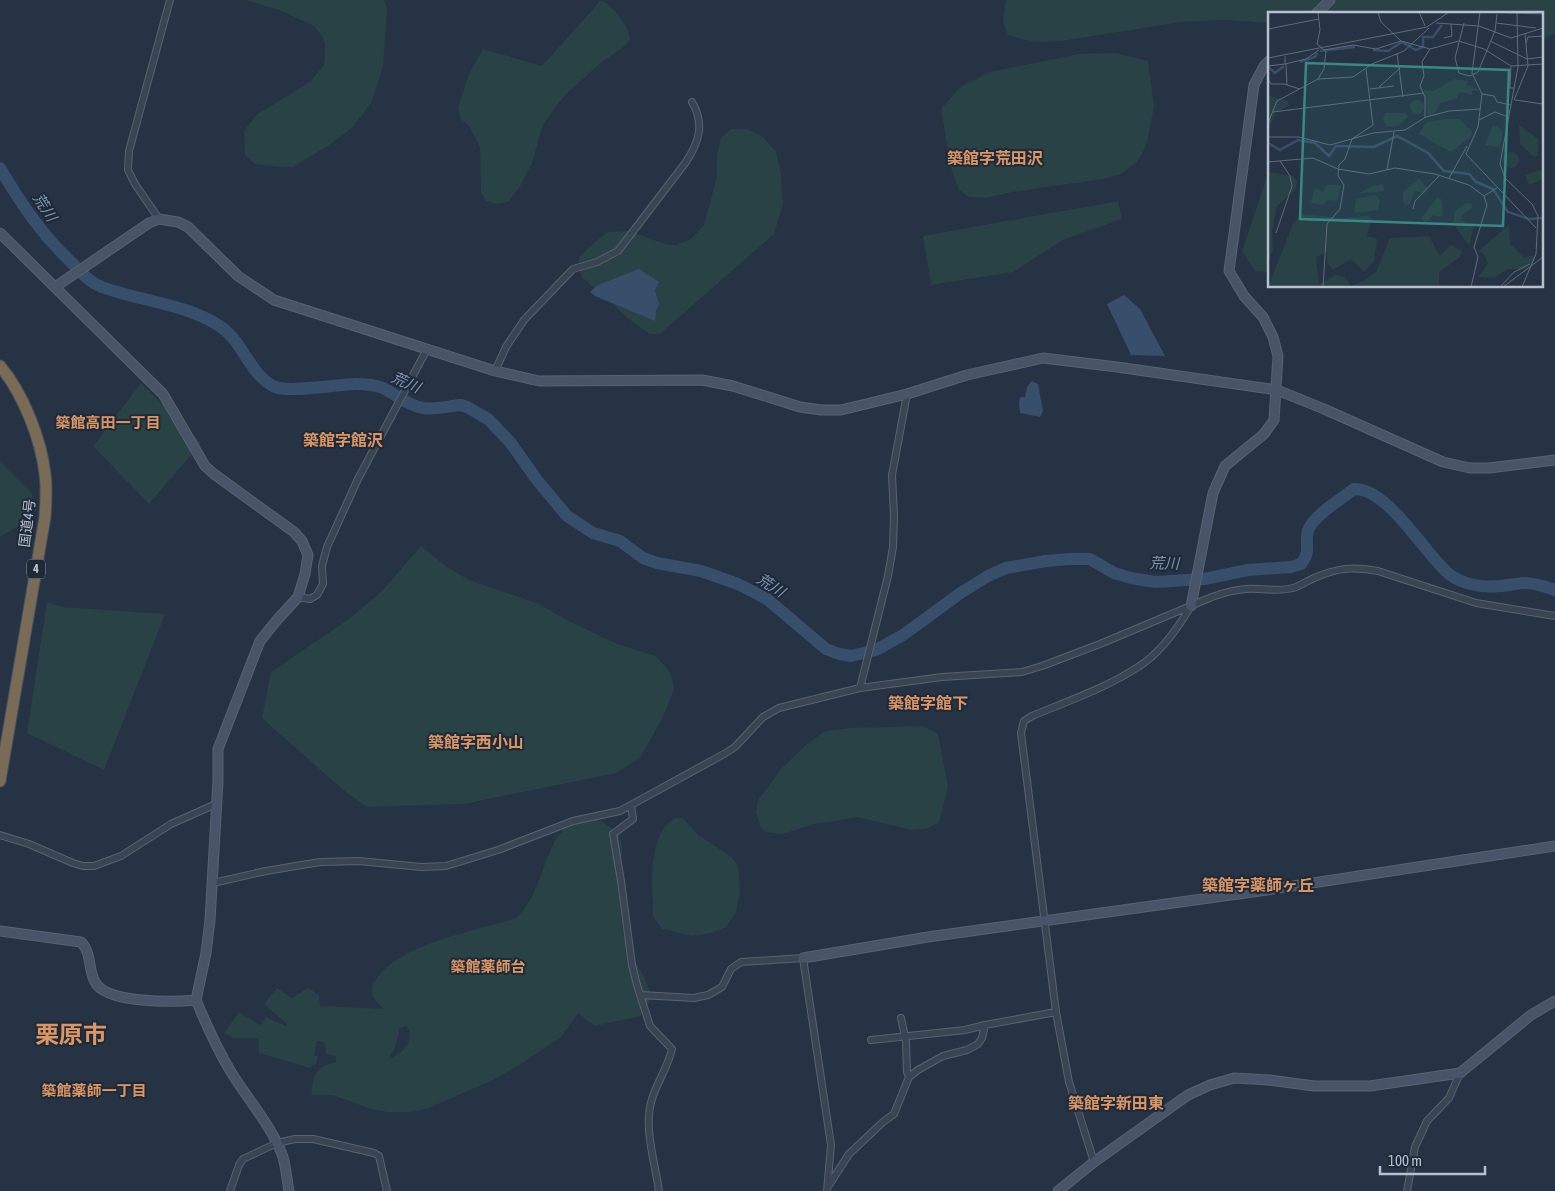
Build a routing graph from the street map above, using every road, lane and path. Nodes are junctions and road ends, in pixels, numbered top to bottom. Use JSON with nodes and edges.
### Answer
{"nodes":[{"id":1,"x":170,"y":0,"type":"edge"},
{"id":2,"x":1330,"y":0,"type":"edge"},
{"id":3,"x":1318,"y":12,"type":"edge"},
{"id":4,"x":1268,"y":62,"type":"edge"},
{"id":5,"x":692,"y":102,"type":"dead end"},
{"id":6,"x":159,"y":219,"type":"junction"},
{"id":7,"x":0,"y":233,"type":"edge"},
{"id":8,"x":55,"y":287,"type":"junction"},
{"id":9,"x":427,"y":349,"type":"junction"},
{"id":10,"x":0,"y":366,"type":"edge"},
{"id":11,"x":495,"y":372,"type":"junction"},
{"id":12,"x":1277,"y":390,"type":"junction"},
{"id":13,"x":907,"y":394,"type":"junction"},
{"id":14,"x":1555,"y":460,"type":"edge"},
{"id":15,"x":298,"y":597,"type":"junction"},
{"id":16,"x":1191,"y":606,"type":"junction"},
{"id":17,"x":1555,"y":616,"type":"edge"},
{"id":18,"x":860,"y":688,"type":"junction"},
{"id":19,"x":0,"y":781,"type":"edge"},
{"id":20,"x":216,"y":804,"type":"junction"},
{"id":21,"x":631,"y":805,"type":"junction"},
{"id":22,"x":0,"y":835,"type":"edge"},
{"id":23,"x":1555,"y":846,"type":"edge"},
{"id":24,"x":213,"y":883,"type":"junction"},
{"id":25,"x":1044,"y":921,"type":"junction"},
{"id":26,"x":0,"y":931,"type":"edge"},
{"id":27,"x":803,"y":958,"type":"junction"},
{"id":28,"x":641,"y":995,"type":"junction"},
{"id":29,"x":196,"y":1000,"type":"junction"},
{"id":30,"x":1555,"y":1001,"type":"edge"},
{"id":31,"x":1056,"y":1012,"type":"junction"},
{"id":32,"x":901,"y":1018,"type":"dead end"},
{"id":33,"x":986,"y":1025,"type":"junction"},
{"id":34,"x":905,"y":1036,"type":"junction"},
{"id":35,"x":871,"y":1040,"type":"dead end"},
{"id":36,"x":1460,"y":1073,"type":"junction"},
{"id":37,"x":908,"y":1077,"type":"junction"},
{"id":38,"x":277,"y":1143,"type":"junction"},
{"id":39,"x":1094,"y":1162,"type":"junction"},
{"id":40,"x":828,"y":1188,"type":"edge"},
{"id":41,"x":230,"y":1191,"type":"edge"},
{"id":42,"x":289,"y":1191,"type":"edge"},
{"id":43,"x":387,"y":1191,"type":"edge"},
{"id":44,"x":659,"y":1191,"type":"edge"},
{"id":45,"x":1058,"y":1191,"type":"edge"},
{"id":46,"x":1407,"y":1191,"type":"edge"}],
"edges":[{"from":1,"to":6,"type":"street"},
{"from":2,"to":3,"type":"street"},
{"from":4,"to":12,"type":"street"},
{"from":5,"to":11,"type":"street"},
{"from":6,"to":8,"type":"street"},
{"from":6,"to":9,"type":"street"},
{"from":7,"to":8,"type":"street"},
{"from":8,"to":15,"type":"street"},
{"from":9,"to":11,"type":"street"},
{"from":9,"to":15,"type":"street"},
{"from":10,"to":19,"type":"highway","name":"国道4号","number":"4"},
{"from":11,"to":13,"type":"street"},
{"from":12,"to":13,"type":"street"},
{"from":12,"to":14,"type":"street"},
{"from":12,"to":16,"type":"street"},
{"from":13,"to":18,"type":"street"},
{"from":15,"to":20,"type":"street"},
{"from":16,"to":17,"type":"street"},
{"from":16,"to":18,"type":"street"},
{"from":16,"to":25,"type":"street"},
{"from":18,"to":21,"type":"street"},
{"from":20,"to":22,"type":"street"},
{"from":20,"to":24,"type":"street"},
{"from":21,"to":24,"type":"street"},
{"from":21,"to":28,"type":"street"},
{"from":23,"to":25,"type":"street"},
{"from":24,"to":29,"type":"street"},
{"from":25,"to":27,"type":"street"},
{"from":25,"to":31,"type":"street"},
{"from":26,"to":29,"type":"street"},
{"from":27,"to":28,"type":"street"},
{"from":27,"to":40,"type":"street"},
{"from":28,"to":44,"type":"street"},
{"from":29,"to":38,"type":"street"},
{"from":30,"to":36,"type":"street"},
{"from":31,"to":33,"type":"street"},
{"from":31,"to":39,"type":"street"},
{"from":32,"to":34,"type":"street"},
{"from":33,"to":34,"type":"street"},
{"from":33,"to":37,"type":"street"},
{"from":34,"to":35,"type":"street"},
{"from":34,"to":37,"type":"street"},
{"from":36,"to":39,"type":"street"},
{"from":36,"to":46,"type":"street"},
{"from":37,"to":40,"type":"street"},
{"from":38,"to":41,"type":"street"},
{"from":38,"to":42,"type":"street"},
{"from":38,"to":43,"type":"street"},
{"from":39,"to":45,"type":"street"}]}
